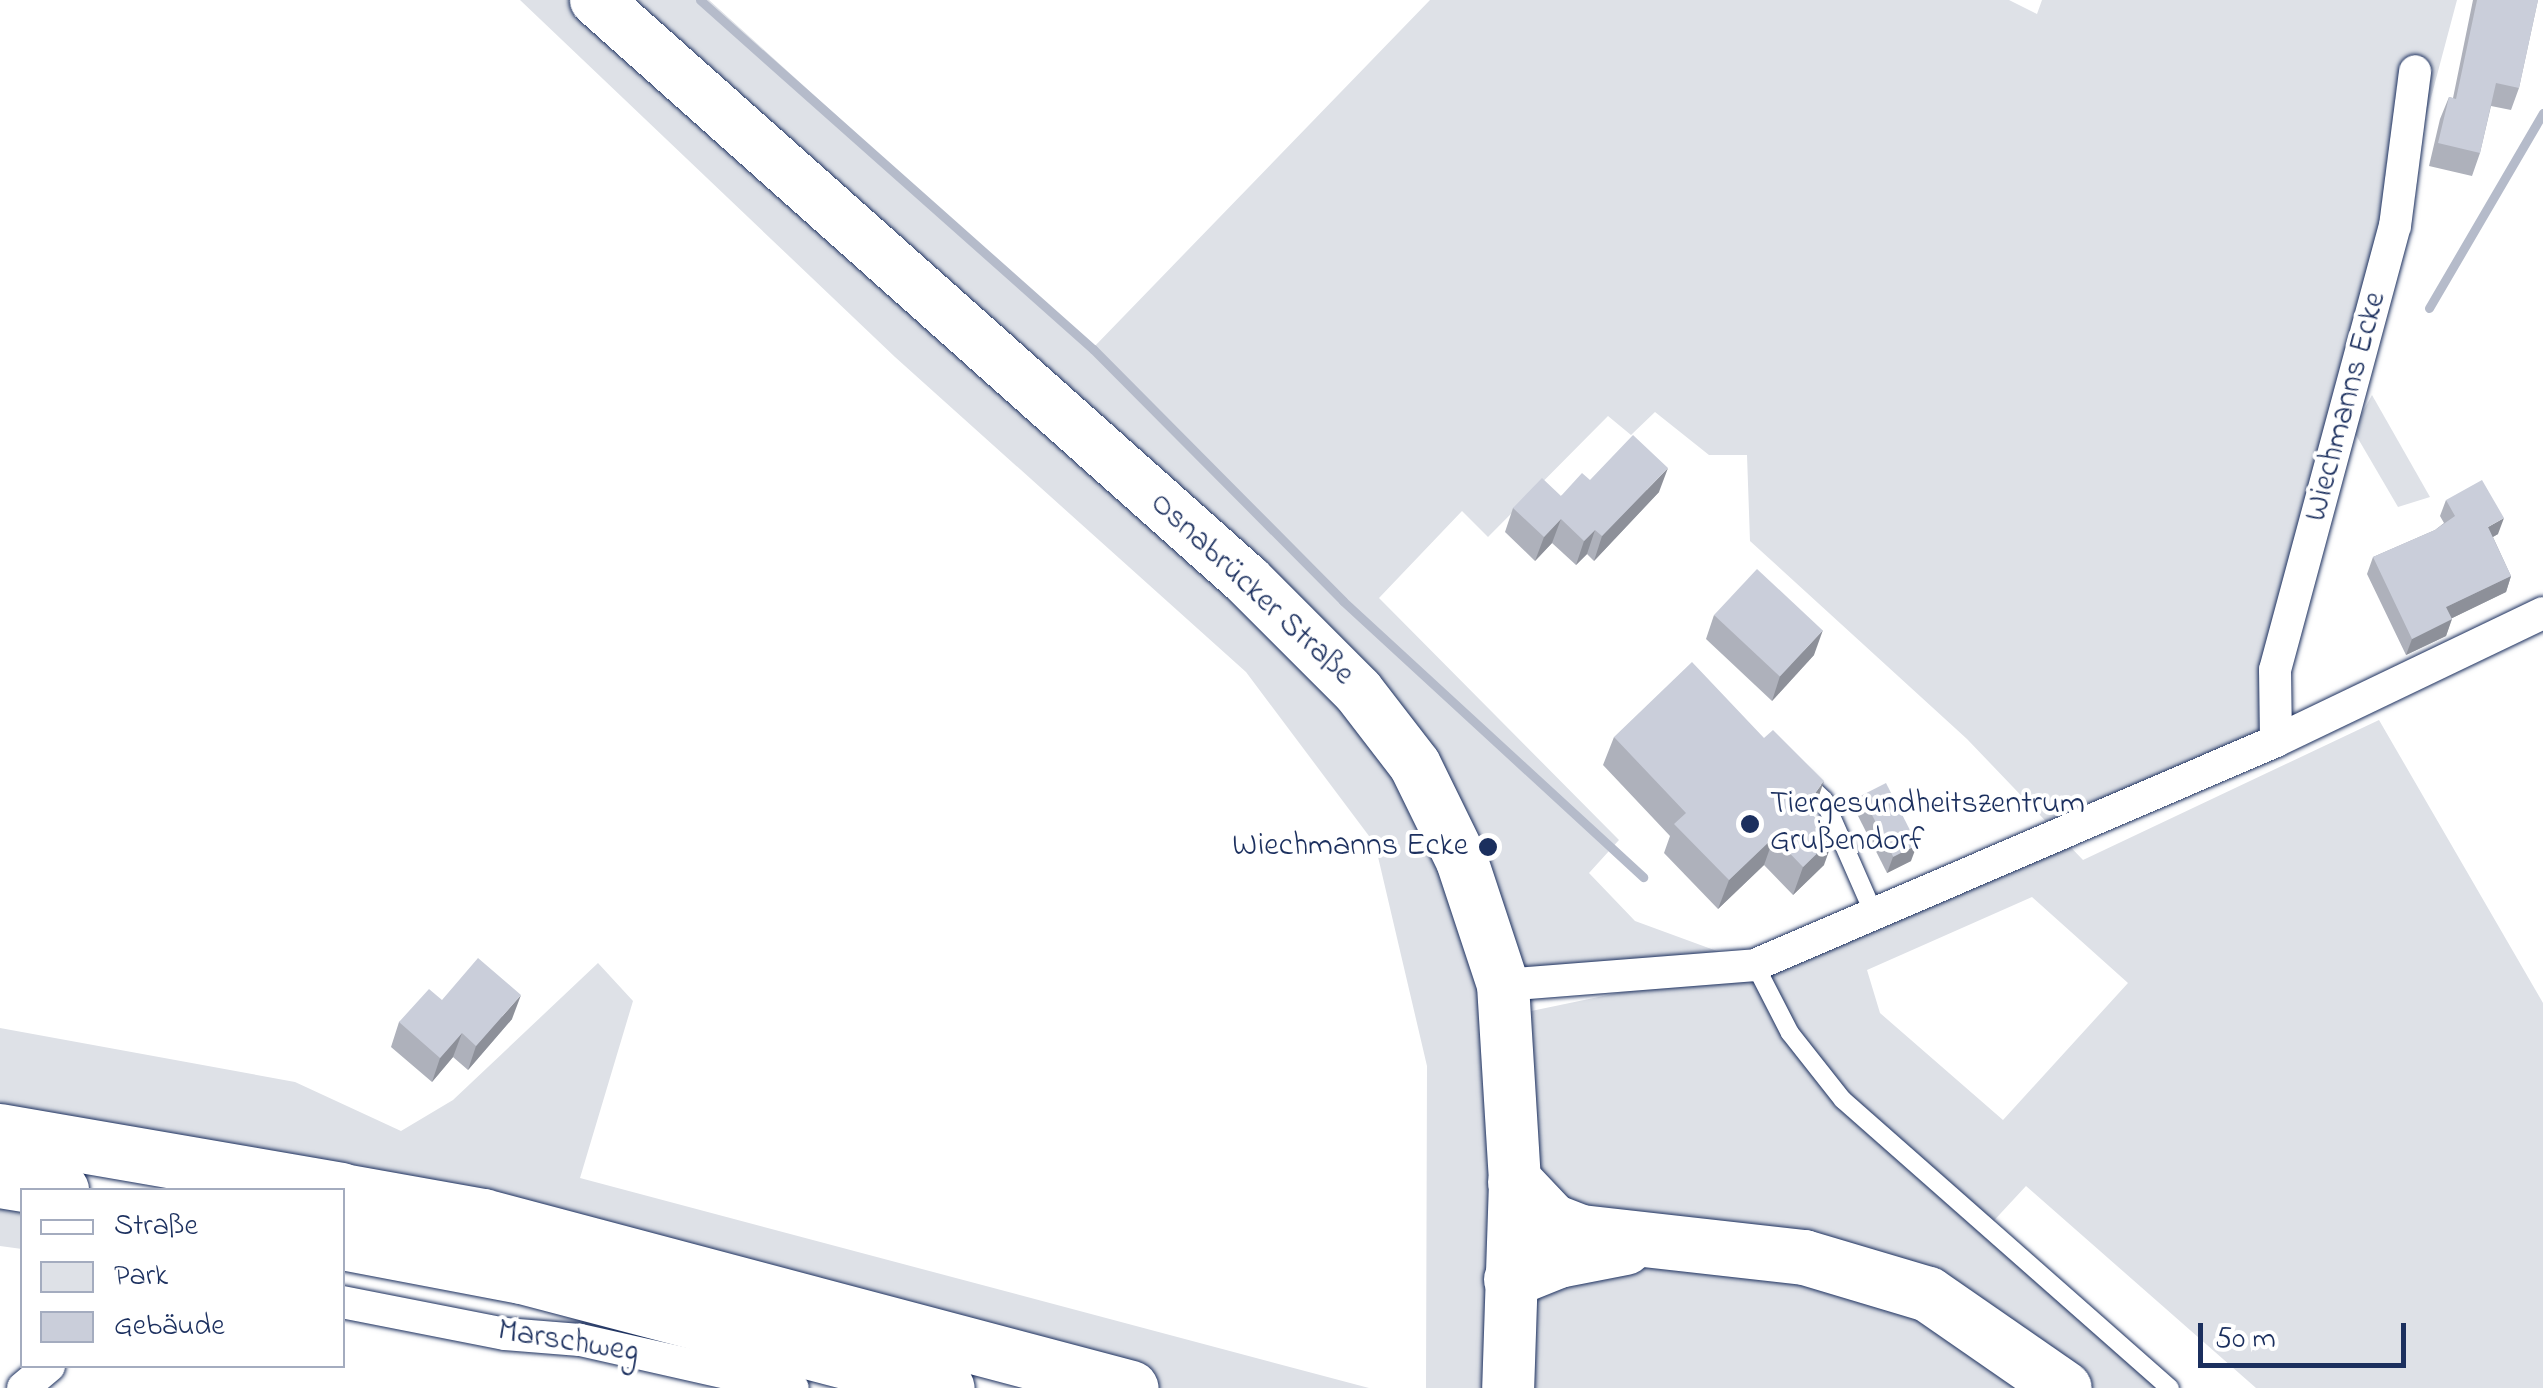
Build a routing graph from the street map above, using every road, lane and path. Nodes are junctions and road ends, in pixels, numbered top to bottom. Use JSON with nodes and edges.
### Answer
{"nodes":[{"id":1,"x":596,"y":0,"type":"edge"},
{"id":2,"x":2415,"y":70,"type":"dead end"},
{"id":3,"x":2543,"y":613,"type":"edge"},
{"id":4,"x":2276,"y":741,"type":"junction"},
{"id":5,"x":1788,"y":766,"type":"edge"},
{"id":6,"x":1874,"y":914,"type":"junction"},
{"id":7,"x":1755,"y":965,"type":"junction"},
{"id":8,"x":1503,"y":985,"type":"junction"},
{"id":9,"x":0,"y":1131,"type":"edge"},
{"id":10,"x":0,"y":1180,"type":"edge"},
{"id":11,"x":1515,"y":1182,"type":"junction"},
{"id":12,"x":50,"y":1188,"type":"edge"},
{"id":13,"x":325,"y":1188,"type":"edge"},
{"id":14,"x":345,"y":1192,"type":"edge"},
{"id":15,"x":345,"y":1243,"type":"edge"},
{"id":16,"x":1642,"y":1244,"type":"junction"},
{"id":17,"x":1511,"y":1280,"type":"junction"},
{"id":18,"x":345,"y":1303,"type":"edge"},
{"id":19,"x":47,"y":1368,"type":"edge"},
{"id":20,"x":24,"y":1388,"type":"edge"},
{"id":21,"x":793,"y":1388,"type":"edge"},
{"id":22,"x":947,"y":1388,"type":"edge"},
{"id":23,"x":1132,"y":1388,"type":"edge"},
{"id":24,"x":1508,"y":1388,"type":"edge"},
{"id":25,"x":2064,"y":1388,"type":"edge"},
{"id":26,"x":2170,"y":1388,"type":"edge"}],
"edges":[{"from":1,"to":8,"type":"main road","name":"Osnabrücker Straße"},
{"from":2,"to":4,"type":"street","name":"Wiechmanns Ecke"},
{"from":3,"to":4,"type":"street"},
{"from":4,"to":6,"type":"street"},
{"from":5,"to":6,"type":"lane"},
{"from":6,"to":7,"type":"street"},
{"from":7,"to":8,"type":"street"},
{"from":7,"to":26,"type":"lane"},
{"from":8,"to":11,"type":"main road","name":"Osnabrücker Straße"},
{"from":9,"to":13,"type":"highway"},
{"from":10,"to":12,"type":"highway"},
{"from":11,"to":16,"type":"highway"},
{"from":11,"to":17,"type":"main road","name":"Osnabrücker Straße"},
{"from":14,"to":23,"type":"highway"},
{"from":15,"to":22,"type":"highway"},
{"from":16,"to":17,"type":"highway"},
{"from":16,"to":25,"type":"highway"},
{"from":17,"to":24,"type":"main road","name":"Osnabrücker Straße"},
{"from":18,"to":21,"type":"street","name":"Marschweg"},
{"from":19,"to":20,"type":"street"}]}
